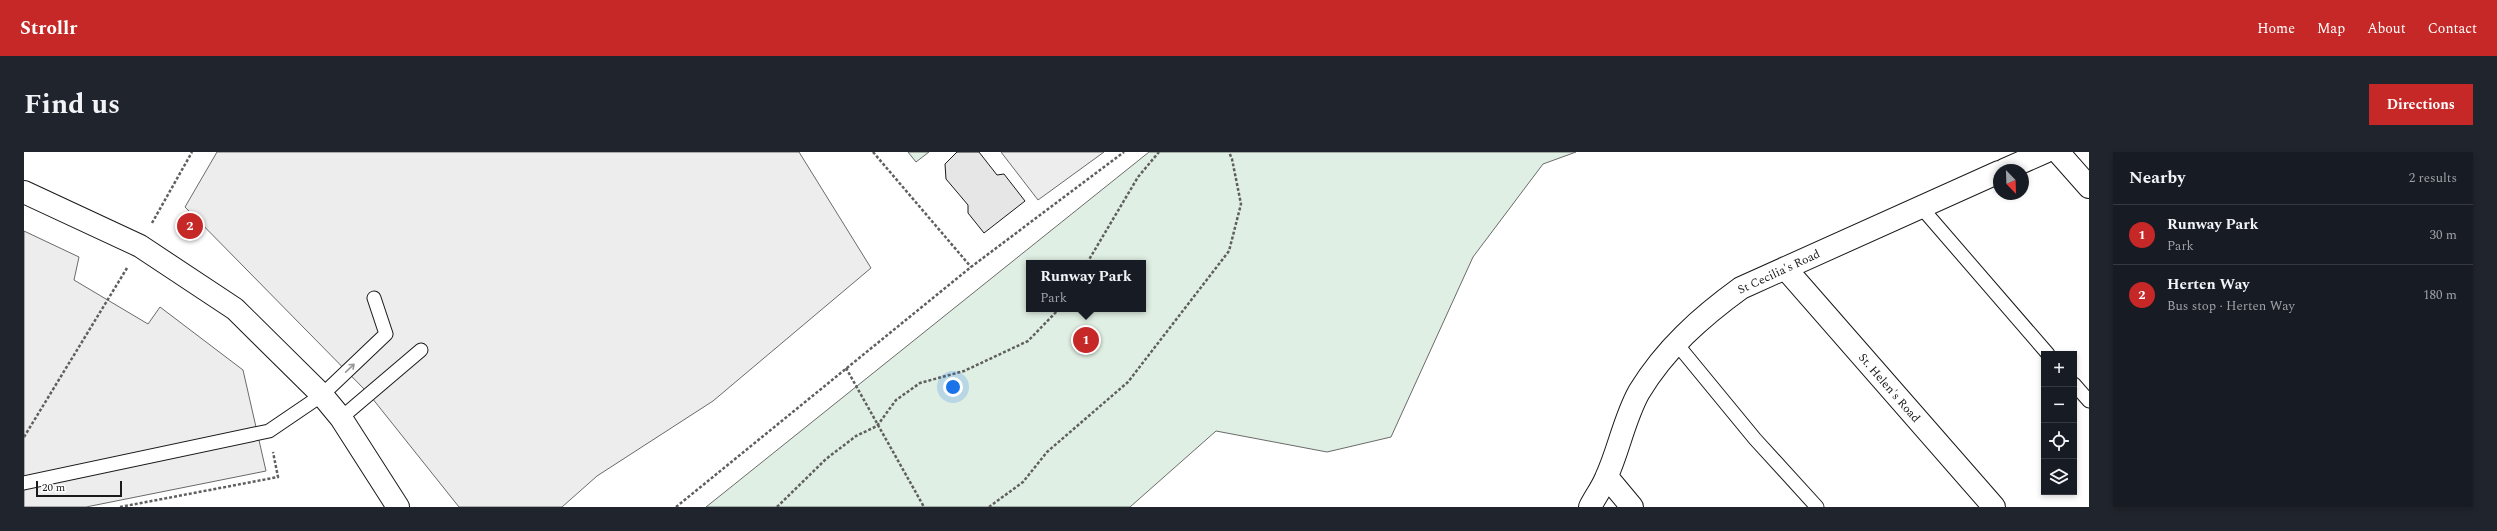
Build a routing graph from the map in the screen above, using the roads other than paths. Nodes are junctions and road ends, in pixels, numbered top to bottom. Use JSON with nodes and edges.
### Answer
{"nodes":[{"id":1,"x":2046,"y":152,"type":"edge"},
{"id":2,"x":2058,"y":152,"type":"edge"},
{"id":3,"x":2018,"y":164,"type":"edge"},
{"id":4,"x":1993,"y":175,"type":"edge"},
{"id":5,"x":2089,"y":187,"type":"edge"},
{"id":6,"x":24,"y":192,"type":"edge"},
{"id":7,"x":1920,"y":206,"type":"junction"},
{"id":8,"x":1785,"y":268,"type":"junction"},
{"id":9,"x":374,"y":298,"type":"dead end"},
{"id":10,"x":1676,"y":343,"type":"junction"},
{"id":11,"x":421,"y":350,"type":"dead end"},
{"id":12,"x":2045,"y":351,"type":"edge"},
{"id":13,"x":2077,"y":387,"type":"edge"},
{"id":14,"x":322,"y":395,"type":"junction"},
{"id":15,"x":2089,"y":401,"type":"edge"},
{"id":16,"x":341,"y":418,"type":"junction"},
{"id":17,"x":1607,"y":477,"type":"junction"},
{"id":18,"x":24,"y":483,"type":"edge"},
{"id":19,"x":398,"y":507,"type":"edge"},
{"id":20,"x":1590,"y":507,"type":"edge"},
{"id":21,"x":1632,"y":507,"type":"edge"},
{"id":22,"x":1818,"y":507,"type":"edge"},
{"id":23,"x":1994,"y":507,"type":"edge"}],
"edges":[{"from":1,"to":3,"type":"street"},
{"from":2,"to":5,"type":"street"},
{"from":4,"to":7,"type":"street","name":"St Cecilia's Road"},
{"from":6,"to":14,"type":"street"},
{"from":7,"to":8,"type":"street","name":"St Cecilia's Road"},
{"from":7,"to":12,"type":"lane"},
{"from":8,"to":10,"type":"street","name":"St Cecilia's Road"},
{"from":8,"to":23,"type":"street","name":"St. Helen's Road"},
{"from":14,"to":9,"type":"lane","one_way":true},
{"from":10,"to":17,"type":"street","name":"St Cecilia's Road"},
{"from":10,"to":22,"type":"lane"},
{"from":11,"to":16,"type":"lane"},
{"from":13,"to":15,"type":"lane"},
{"from":14,"to":16,"type":"street"},
{"from":14,"to":18,"type":"lane"},
{"from":16,"to":19,"type":"street"},
{"from":17,"to":20,"type":"street","name":"St Cecilia's Road"},
{"from":17,"to":21,"type":"street"}]}
